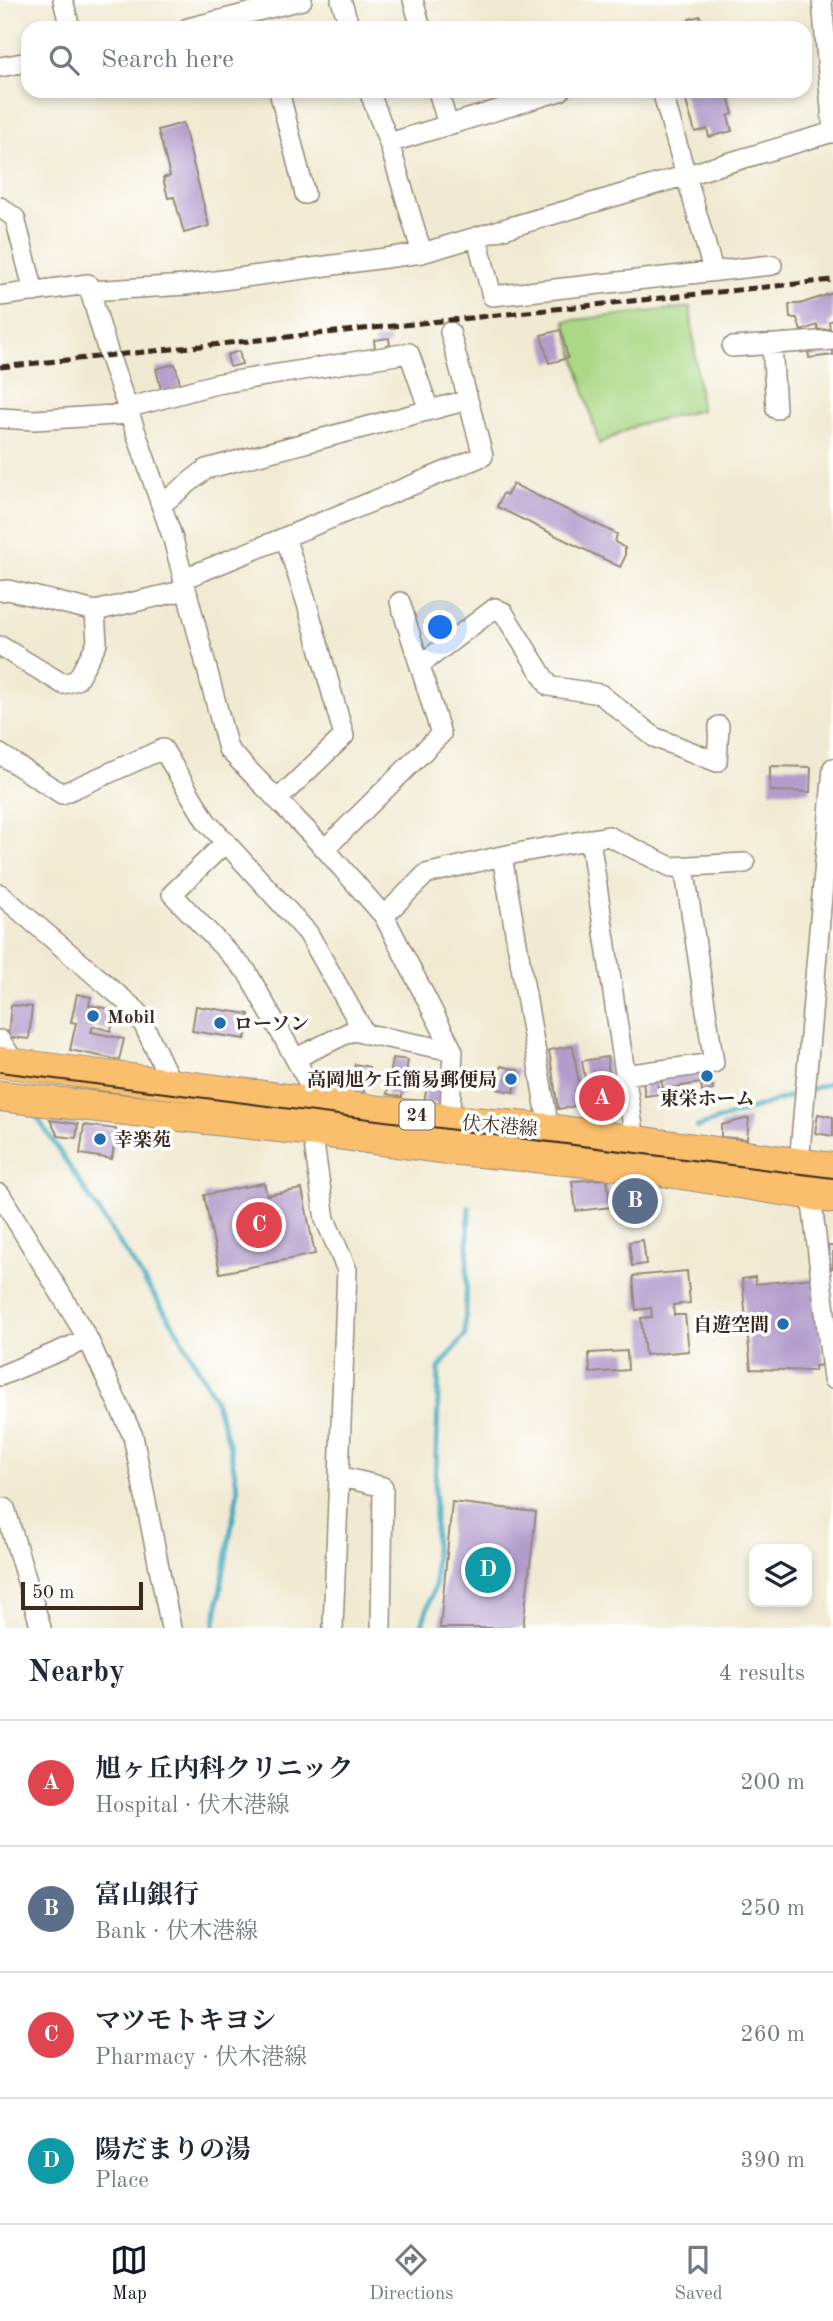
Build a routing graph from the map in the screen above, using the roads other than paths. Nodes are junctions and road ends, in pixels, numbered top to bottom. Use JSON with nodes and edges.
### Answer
{"nodes":[{"id":1,"x":63,"y":0,"type":"edge"},
{"id":2,"x":302,"y":0,"type":"edge"},
{"id":3,"x":341,"y":0,"type":"edge"},
{"id":4,"x":414,"y":0,"type":"edge"},
{"id":5,"x":822,"y":0,"type":"edge"},
{"id":6,"x":261,"y":20,"type":"edge"},
{"id":7,"x":68,"y":21,"type":"edge"},
{"id":8,"x":347,"y":21,"type":"edge"},
{"id":9,"x":419,"y":21,"type":"edge"},
{"id":10,"x":21,"y":63,"type":"edge"},
{"id":11,"x":0,"y":67,"type":"edge"},
{"id":12,"x":281,"y":98,"type":"edge"},
{"id":13,"x":372,"y":98,"type":"edge"},
{"id":14,"x":440,"y":98,"type":"edge"},
{"id":15,"x":537,"y":98,"type":"edge"},
{"id":16,"x":664,"y":98,"type":"edge"},
{"id":17,"x":448,"y":125,"type":"junction"},
{"id":18,"x":833,"y":133,"type":"edge"},
{"id":19,"x":389,"y":144,"type":"junction"},
{"id":20,"x":686,"y":176,"type":"junction"},
{"id":21,"x":305,"y":194,"type":"dead end"},
{"id":22,"x":0,"y":207,"type":"edge"},
{"id":23,"x":477,"y":238,"type":"junction"},
{"id":24,"x":422,"y":253,"type":"junction"},
{"id":25,"x":772,"y":265,"type":"dead end"},
{"id":26,"x":713,"y":270,"type":"junction"},
{"id":27,"x":88,"y":284,"type":"dead end"},
{"id":28,"x":34,"y":292,"type":"junction"},
{"id":29,"x":0,"y":296,"type":"edge"},
{"id":30,"x":450,"y":332,"type":"dead end"},
{"id":31,"x":833,"y":340,"type":"edge"},
{"id":32,"x":772,"y":344,"type":"junction"},
{"id":33,"x":732,"y":346,"type":"dead end"},
{"id":34,"x":468,"y":400,"type":"junction"},
{"id":35,"x":776,"y":409,"type":"dead end"},
{"id":36,"x":429,"y":410,"type":"junction"},
{"id":37,"x":128,"y":411,"type":"junction"},
{"id":38,"x":0,"y":418,"type":"edge"},
{"id":39,"x":161,"y":505,"type":"junction"},
{"id":40,"x":285,"y":537,"type":"junction"},
{"id":41,"x":185,"y":585,"type":"junction"},
{"id":42,"x":0,"y":591,"type":"edge"},
{"id":43,"x":400,"y":602,"type":"dead end"},
{"id":44,"x":95,"y":611,"type":"junction"},
{"id":45,"x":3,"y":648,"type":"edge"},
{"id":46,"x":420,"y":665,"type":"junction"},
{"id":47,"x":0,"y":669,"type":"edge"},
{"id":48,"x":719,"y":726,"type":"dead end"},
{"id":49,"x":0,"y":754,"type":"edge"},
{"id":50,"x":833,"y":768,"type":"edge"},
{"id":51,"x":277,"y":800,"type":"junction"},
{"id":52,"x":590,"y":839,"type":"junction"},
{"id":53,"x":226,"y":842,"type":"junction"},
{"id":54,"x":325,"y":849,"type":"junction"},
{"id":55,"x":502,"y":856,"type":"junction"},
{"id":56,"x":745,"y":863,"type":"dead end"},
{"id":57,"x":684,"y":866,"type":"junction"},
{"id":58,"x":0,"y":894,"type":"edge"},
{"id":59,"x":384,"y":916,"type":"junction"},
{"id":60,"x":365,"y":1034,"type":"junction"},
{"id":61,"x":453,"y":1051,"type":"junction"},
{"id":62,"x":5,"y":1055,"type":"edge"},
{"id":63,"x":296,"y":1058,"type":"junction"},
{"id":64,"x":624,"y":1075,"type":"junction"},
{"id":65,"x":172,"y":1084,"type":"junction"},
{"id":66,"x":0,"y":1096,"type":"edge"},
{"id":67,"x":313,"y":1101,"type":"junction"},
{"id":68,"x":549,"y":1129,"type":"junction"},
{"id":69,"x":314,"y":1130,"type":"junction"},
{"id":70,"x":449,"y":1135,"type":"junction"},
{"id":71,"x":635,"y":1140,"type":"junction"},
{"id":72,"x":799,"y":1164,"type":"junction"},
{"id":73,"x":833,"y":1168,"type":"edge"},
{"id":74,"x":0,"y":1194,"type":"edge"},
{"id":75,"x":822,"y":1196,"type":"edge"},
{"id":76,"x":88,"y":1339,"type":"junction"},
{"id":77,"x":0,"y":1376,"type":"edge"},
{"id":78,"x":833,"y":1379,"type":"edge"},
{"id":79,"x":339,"y":1476,"type":"junction"},
{"id":80,"x":0,"y":1510,"type":"edge"},
{"id":81,"x":41,"y":1628,"type":"edge"},
{"id":82,"x":171,"y":1628,"type":"edge"},
{"id":83,"x":332,"y":1628,"type":"edge"},
{"id":84,"x":381,"y":1628,"type":"edge"}],
"edges":[{"from":1,"to":7,"type":"street"},
{"from":2,"to":6,"type":"street"},
{"from":3,"to":8,"type":"street"},
{"from":4,"to":9,"type":"street"},
{"from":5,"to":18,"type":"street"},
{"from":10,"to":11,"type":"street"},
{"from":12,"to":21,"type":"street"},
{"from":13,"to":19,"type":"street"},
{"from":14,"to":17,"type":"street"},
{"from":15,"to":17,"type":"street"},
{"from":16,"to":20,"type":"street"},
{"from":17,"to":19,"type":"street"},
{"from":18,"to":20,"type":"street"},
{"from":19,"to":24,"type":"street"},
{"from":20,"to":23,"type":"street"},
{"from":20,"to":26,"type":"street"},
{"from":22,"to":28,"type":"street"},
{"from":23,"to":24,"type":"street"},
{"from":23,"to":26,"type":"street"},
{"from":24,"to":37,"type":"street"},
{"from":25,"to":26,"type":"street"},
{"from":27,"to":28,"type":"street"},
{"from":28,"to":29,"type":"street"},
{"from":30,"to":34,"type":"street"},
{"from":31,"to":32,"type":"street"},
{"from":32,"to":33,"type":"street"},
{"from":32,"to":35,"type":"street"},
{"from":34,"to":36,"type":"street"},
{"from":34,"to":40,"type":"street"},
{"from":36,"to":37,"type":"street"},
{"from":36,"to":39,"type":"street"},
{"from":37,"to":38,"type":"street"},
{"from":37,"to":39,"type":"street"},
{"from":39,"to":41,"type":"street"},
{"from":40,"to":41,"type":"street"},
{"from":40,"to":51,"type":"street"},
{"from":41,"to":44,"type":"street"},
{"from":41,"to":51,"type":"street"},
{"from":42,"to":44,"type":"street"},
{"from":43,"to":46,"type":"street"},
{"from":44,"to":45,"type":"street"},
{"from":45,"to":47,"type":"street"},
{"from":46,"to":48,"type":"street"},
{"from":46,"to":54,"type":"street"},
{"from":49,"to":53,"type":"street"},
{"from":50,"to":72,"type":"street"},
{"from":51,"to":54,"type":"street"},
{"from":52,"to":55,"type":"street"},
{"from":52,"to":57,"type":"street"},
{"from":52,"to":64,"type":"street"},
{"from":53,"to":60,"type":"street"},
{"from":53,"to":63,"type":"street"},
{"from":54,"to":59,"type":"street"},
{"from":55,"to":59,"type":"street"},
{"from":55,"to":68,"type":"street"},
{"from":56,"to":57,"type":"street"},
{"from":57,"to":64,"type":"street"},
{"from":58,"to":65,"type":"street"},
{"from":59,"to":61,"type":"street"},
{"from":60,"to":61,"type":"street"},
{"from":60,"to":63,"type":"street"},
{"from":61,"to":70,"type":"street"},
{"from":62,"to":65,"type":"main road","name":"伏木港線","number":"24"},
{"from":63,"to":67,"type":"street"},
{"from":64,"to":71,"type":"street"},
{"from":65,"to":67,"type":"main road","name":"伏木港線","number":"24"},
{"from":66,"to":69,"type":"main road","name":"伏木港線","number":"24"},
{"from":67,"to":69,"type":"street"},
{"from":67,"to":70,"type":"main road","name":"伏木港線","number":"24"},
{"from":68,"to":70,"type":"main road","name":"伏木港線","number":"24"},
{"from":68,"to":71,"type":"main road","name":"伏木港線","number":"24"},
{"from":69,"to":70,"type":"main road","name":"伏木港線","number":"24"},
{"from":69,"to":79,"type":"street"},
{"from":70,"to":75,"type":"main road","name":"伏木港線","number":"24"},
{"from":71,"to":72,"type":"main road","name":"伏木港線","number":"24"},
{"from":72,"to":73,"type":"main road","name":"伏木港線","number":"24"},
{"from":72,"to":75,"type":"street"},
{"from":74,"to":76,"type":"street"},
{"from":75,"to":78,"type":"street"},
{"from":76,"to":77,"type":"street"},
{"from":76,"to":82,"type":"street"},
{"from":79,"to":83,"type":"street"},
{"from":79,"to":84,"type":"street"},
{"from":80,"to":81,"type":"street"}]}
